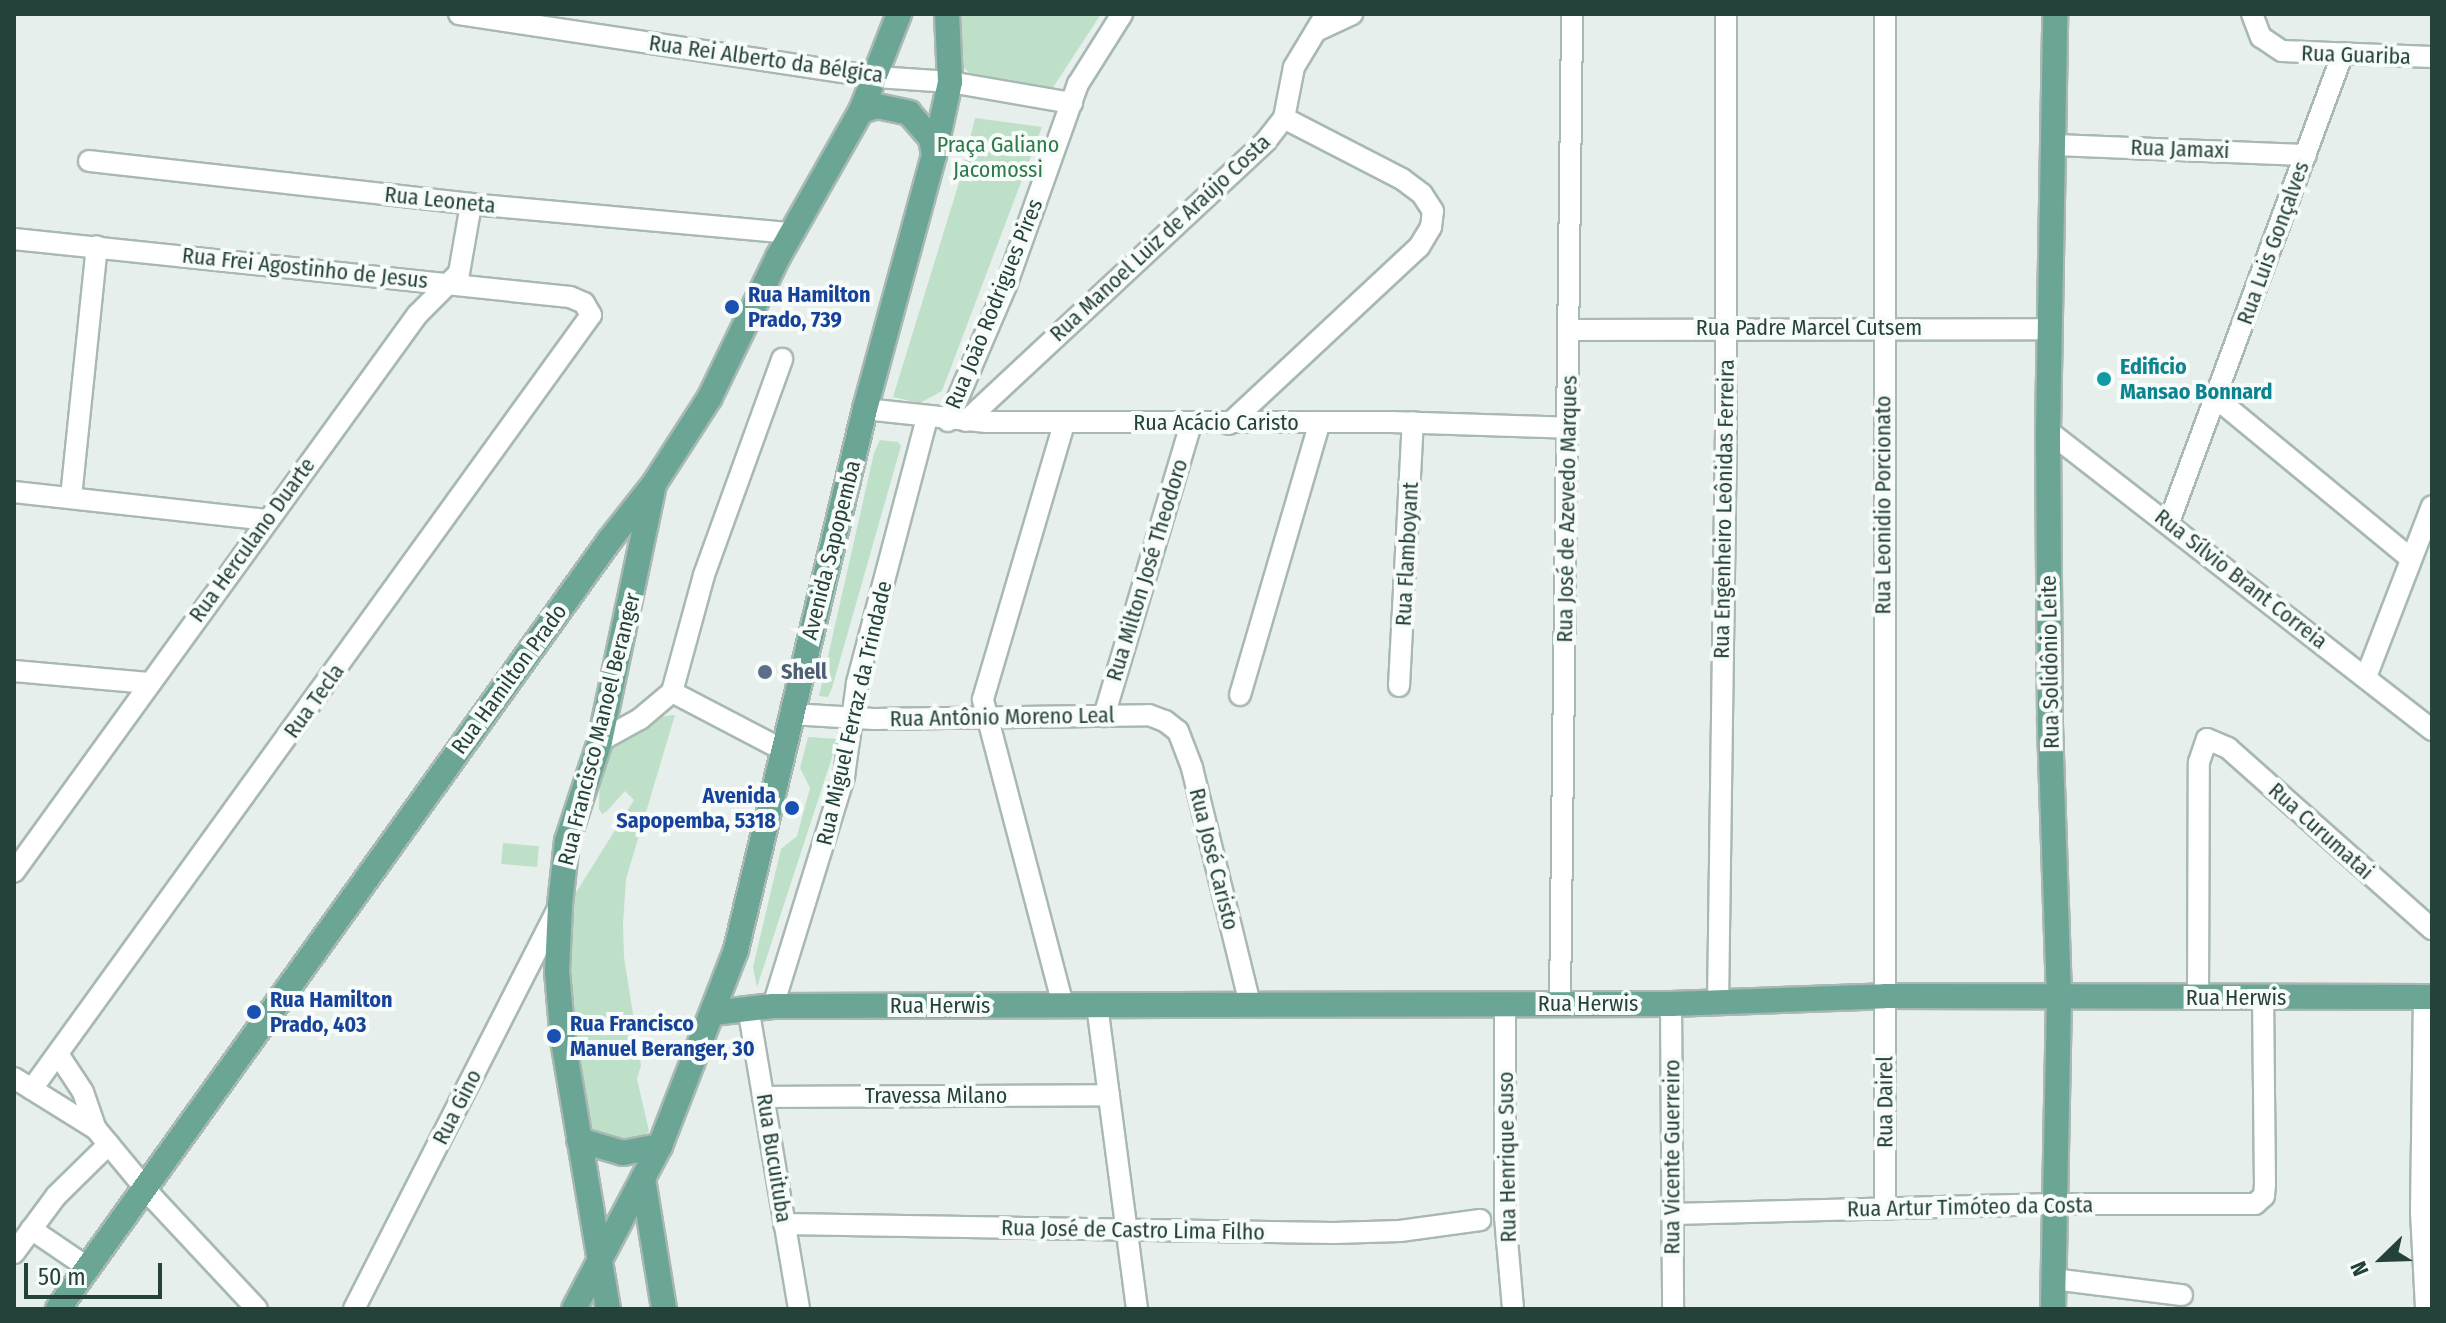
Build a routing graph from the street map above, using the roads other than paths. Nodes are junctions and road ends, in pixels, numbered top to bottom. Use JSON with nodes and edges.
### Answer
{"nodes":[{"id":1,"x":459,"y":14,"type":"edge"},
{"id":2,"x":899,"y":14,"type":"edge"},
{"id":3,"x":947,"y":14,"type":"edge"},
{"id":4,"x":1122,"y":14,"type":"edge"},
{"id":5,"x":1352,"y":14,"type":"edge"},
{"id":6,"x":1572,"y":14,"type":"edge"},
{"id":7,"x":1726,"y":14,"type":"edge"},
{"id":8,"x":1885,"y":14,"type":"edge"},
{"id":9,"x":2055,"y":14,"type":"edge"},
{"id":10,"x":2252,"y":14,"type":"edge"},
{"id":11,"x":1320,"y":23,"type":"edge"},
{"id":12,"x":2343,"y":53,"type":"junction"},
{"id":13,"x":2432,"y":57,"type":"edge"},
{"id":14,"x":877,"y":77,"type":"junction"},
{"id":15,"x":950,"y":82,"type":"junction"},
{"id":16,"x":1072,"y":103,"type":"junction"},
{"id":17,"x":861,"y":111,"type":"junction"},
{"id":18,"x":1284,"y":118,"type":"junction"},
{"id":19,"x":2053,"y":145,"type":"junction"},
{"id":20,"x":934,"y":155,"type":"junction"},
{"id":21,"x":2306,"y":155,"type":"junction"},
{"id":22,"x":89,"y":161,"type":"dead end"},
{"id":23,"x":471,"y":204,"type":"junction"},
{"id":24,"x":792,"y":233,"type":"junction"},
{"id":25,"x":14,"y":239,"type":"edge"},
{"id":26,"x":97,"y":246,"type":"junction"},
{"id":27,"x":448,"y":284,"type":"junction"},
{"id":28,"x":591,"y":311,"type":"joint"},
{"id":29,"x":1726,"y":328,"type":"junction"},
{"id":30,"x":1882,"y":328,"type":"junction"},
{"id":31,"x":2049,"y":329,"type":"junction"},
{"id":32,"x":1569,"y":330,"type":"junction"},
{"id":33,"x":782,"y":359,"type":"dead end"},
{"id":34,"x":2216,"y":398,"type":"junction"},
{"id":35,"x":865,"y":409,"type":"junction"},
{"id":36,"x":947,"y":420,"type":"junction"},
{"id":37,"x":1320,"y":422,"type":"junction"},
{"id":38,"x":1413,"y":422,"type":"junction"},
{"id":39,"x":1064,"y":423,"type":"junction"},
{"id":40,"x":1191,"y":424,"type":"junction"},
{"id":41,"x":1229,"y":424,"type":"junction"},
{"id":42,"x":1568,"y":428,"type":"junction"},
{"id":43,"x":2048,"y":431,"type":"junction"},
{"id":44,"x":654,"y":484,"type":"junction"},
{"id":45,"x":14,"y":492,"type":"edge"},
{"id":46,"x":71,"y":497,"type":"junction"},
{"id":47,"x":2432,"y":506,"type":"edge"},
{"id":48,"x":267,"y":520,"type":"junction"},
{"id":49,"x":2169,"y":522,"type":"junction"},
{"id":50,"x":2411,"y":559,"type":"junction"},
{"id":51,"x":14,"y":671,"type":"edge"},
{"id":52,"x":2366,"y":677,"type":"junction"},
{"id":53,"x":148,"y":683,"type":"junction"},
{"id":54,"x":1399,"y":686,"type":"dead end"},
{"id":55,"x":672,"y":692,"type":"junction"},
{"id":56,"x":1240,"y":695,"type":"dead end"},
{"id":57,"x":791,"y":714,"type":"junction"},
{"id":58,"x":1104,"y":716,"type":"junction"},
{"id":59,"x":854,"y":718,"type":"junction"},
{"id":60,"x":985,"y":718,"type":"junction"},
{"id":61,"x":1165,"y":721,"type":"joint"},
{"id":62,"x":2430,"y":723,"type":"edge"},
{"id":63,"x":600,"y":741,"type":"junction"},
{"id":64,"x":783,"y":750,"type":"junction"},
{"id":65,"x":24,"y":842,"type":"edge"},
{"id":66,"x":14,"y":872,"type":"edge"},
{"id":67,"x":560,"y":905,"type":"junction"},
{"id":68,"x":2432,"y":929,"type":"edge"},
{"id":69,"x":1885,"y":996,"type":"junction"},
{"id":70,"x":2059,"y":996,"type":"junction"},
{"id":71,"x":2428,"y":997,"type":"edge"},
{"id":72,"x":2198,"y":998,"type":"junction"},
{"id":73,"x":2263,"y":998,"type":"junction"},
{"id":74,"x":718,"y":1003,"type":"junction"},
{"id":75,"x":1560,"y":1003,"type":"junction"},
{"id":76,"x":1671,"y":1004,"type":"junction"},
{"id":77,"x":1718,"y":1004,"type":"junction"},
{"id":78,"x":1063,"y":1005,"type":"junction"},
{"id":79,"x":1097,"y":1005,"type":"junction"},
{"id":80,"x":1250,"y":1005,"type":"junction"},
{"id":81,"x":1505,"y":1005,"type":"junction"},
{"id":82,"x":773,"y":1006,"type":"junction"},
{"id":83,"x":746,"y":1007,"type":"junction"},
{"id":84,"x":58,"y":1054,"type":"junction"},
{"id":85,"x":23,"y":1084,"type":"edge"},
{"id":86,"x":1109,"y":1095,"type":"junction"},
{"id":87,"x":763,"y":1097,"type":"junction"},
{"id":88,"x":103,"y":1136,"type":"junction"},
{"id":89,"x":579,"y":1140,"type":"junction"},
{"id":90,"x":660,"y":1146,"type":"junction"},
{"id":91,"x":643,"y":1179,"type":"junction"},
{"id":92,"x":144,"y":1186,"type":"junction"},
{"id":93,"x":2054,"y":1204,"type":"junction"},
{"id":94,"x":1885,"y":1208,"type":"junction"},
{"id":95,"x":1673,"y":1214,"type":"junction"},
{"id":96,"x":1480,"y":1220,"type":"dead end"},
{"id":97,"x":784,"y":1224,"type":"junction"},
{"id":98,"x":31,"y":1229,"type":"junction"},
{"id":99,"x":1128,"y":1231,"type":"junction"},
{"id":100,"x":2428,"y":1238,"type":"edge"},
{"id":101,"x":14,"y":1253,"type":"edge"},
{"id":102,"x":600,"y":1260,"type":"junction"},
{"id":103,"x":87,"y":1267,"type":"junction"},
{"id":104,"x":2053,"y":1279,"type":"junction"},
{"id":105,"x":2182,"y":1295,"type":"dead end"},
{"id":106,"x":577,"y":1303,"type":"edge"},
{"id":107,"x":607,"y":1305,"type":"edge"},
{"id":108,"x":58,"y":1309,"type":"edge"},
{"id":109,"x":257,"y":1309,"type":"edge"},
{"id":110,"x":354,"y":1309,"type":"edge"},
{"id":111,"x":664,"y":1309,"type":"edge"},
{"id":112,"x":799,"y":1309,"type":"edge"},
{"id":113,"x":1137,"y":1309,"type":"edge"},
{"id":114,"x":1513,"y":1309,"type":"edge"},
{"id":115,"x":1673,"y":1309,"type":"edge"},
{"id":116,"x":2053,"y":1309,"type":"edge"},
{"id":117,"x":2426,"y":1309,"type":"edge"}],
"edges":[{"from":1,"to":14,"type":"street","name":"Rua Rei Alberto da Bélgica"},
{"from":2,"to":14,"type":"main road","name":"Rua Hamilton Prado"},
{"from":3,"to":15,"type":"main road","name":"Avenida Sapopemba"},
{"from":4,"to":16,"type":"street","name":"Rua João Rodrigues Pires"},
{"from":5,"to":11,"type":"street"},
{"from":6,"to":32,"type":"street","name":"Rua José de Azevedo Marques"},
{"from":7,"to":29,"type":"street","name":"Rua Engenheiro Leônidas Ferreira"},
{"from":8,"to":30,"type":"street","name":"Rua Leonidio Porcionato"},
{"from":9,"to":19,"type":"main road","name":"Rua Solidônio Leite"},
{"from":10,"to":12,"type":"street","name":"Rua Guariba"},
{"from":11,"to":18,"type":"street"},
{"from":12,"to":13,"type":"street","name":"Rua Guariba"},
{"from":12,"to":21,"type":"street","name":"Rua Luis Gonçalves"},
{"from":14,"to":15,"type":"street","name":"Rua Rei Alberto da Bélgica"},
{"from":14,"to":17,"type":"main road","name":"Rua Hamilton Prado"},
{"from":15,"to":16,"type":"street","name":"Rua Rei Alberto da Bélgica"},
{"from":15,"to":20,"type":"main road","name":"Avenida Sapopemba"},
{"from":16,"to":36,"type":"street","name":"Rua João Rodrigues Pires"},
{"from":17,"to":20,"type":"main road"},
{"from":17,"to":24,"type":"main road","name":"Rua Hamilton Prado"},
{"from":18,"to":36,"type":"street","name":"Rua Manoel Luiz de Araújo Costa"},
{"from":18,"to":41,"type":"street","name":"Rua Manoel Luiz de Araújo Costa"},
{"from":19,"to":21,"type":"street","name":"Rua Jamaxi"},
{"from":19,"to":31,"type":"main road","name":"Rua Solidônio Leite"},
{"from":20,"to":35,"type":"main road","name":"Avenida Sapopemba"},
{"from":21,"to":34,"type":"street","name":"Rua Luis Gonçalves"},
{"from":22,"to":23,"type":"street","name":"Rua Leoneta"},
{"from":23,"to":24,"type":"street","name":"Rua Leoneta"},
{"from":23,"to":27,"type":"street","name":"Rua Herculano Duarte"},
{"from":24,"to":44,"type":"main road","name":"Rua Hamilton Prado"},
{"from":25,"to":26,"type":"street","name":"Rua Frei Agostinho de Jesus"},
{"from":26,"to":27,"type":"street","name":"Rua Frei Agostinho de Jesus"},
{"from":26,"to":46,"type":"street"},
{"from":27,"to":28,"type":"street","name":"Rua Frei Agostinho de Jesus"},
{"from":27,"to":48,"type":"street","name":"Rua Herculano Duarte"},
{"from":28,"to":84,"type":"street","name":"Rua Tecla"},
{"from":29,"to":30,"type":"street","name":"Rua Padre Marcel Cutsem"},
{"from":29,"to":32,"type":"street","name":"Rua Padre Marcel Cutsem"},
{"from":29,"to":77,"type":"street","name":"Rua Engenheiro Leônidas Ferreira"},
{"from":30,"to":31,"type":"street","name":"Rua Padre Marcel Cutsem"},
{"from":30,"to":69,"type":"street","name":"Rua Leonidio Porcionato"},
{"from":31,"to":43,"type":"main road","name":"Rua Solidônio Leite"},
{"from":32,"to":42,"type":"street","name":"Rua José de Azevedo Marques"},
{"from":33,"to":55,"type":"street"},
{"from":34,"to":49,"type":"street","name":"Rua Luis Gonçalves"},
{"from":34,"to":50,"type":"street"},
{"from":35,"to":36,"type":"street","name":"Rua Acácio Caristo"},
{"from":35,"to":57,"type":"main road","name":"Avenida Sapopemba"},
{"from":36,"to":39,"type":"street","name":"Rua Acácio Caristo"},
{"from":36,"to":59,"type":"street","name":"Rua Miguel Ferraz da Trindade"},
{"from":37,"to":38,"type":"street","name":"Rua Acácio Caristo"},
{"from":37,"to":41,"type":"street","name":"Rua Acácio Caristo"},
{"from":37,"to":56,"type":"street"},
{"from":38,"to":42,"type":"street","name":"Rua Acácio Caristo"},
{"from":38,"to":54,"type":"street","name":"Rua Flamboyant"},
{"from":39,"to":40,"type":"street","name":"Rua Acácio Caristo"},
{"from":39,"to":60,"type":"street"},
{"from":40,"to":41,"type":"street","name":"Rua Acácio Caristo"},
{"from":40,"to":58,"type":"street","name":"Rua Milton José Theodoro"},
{"from":42,"to":75,"type":"street","name":"Rua José de Azevedo Marques"},
{"from":43,"to":49,"type":"street","name":"Rua Sílvio Brant Correia"},
{"from":43,"to":70,"type":"main road","name":"Rua Solidônio Leite"},
{"from":44,"to":63,"type":"main road","name":"Rua Francisco Manoel Beranger"},
{"from":44,"to":92,"type":"main road","name":"Rua Hamilton Prado"},
{"from":45,"to":46,"type":"street"},
{"from":46,"to":48,"type":"street"},
{"from":47,"to":50,"type":"street"},
{"from":48,"to":53,"type":"street","name":"Rua Herculano Duarte"},
{"from":49,"to":52,"type":"street","name":"Rua Sílvio Brant Correia"},
{"from":50,"to":52,"type":"street"},
{"from":51,"to":53,"type":"street"},
{"from":52,"to":62,"type":"street","name":"Rua Sílvio Brant Correia"},
{"from":53,"to":65,"type":"street","name":"Rua Herculano Duarte"},
{"from":55,"to":63,"type":"street"},
{"from":55,"to":64,"type":"street"},
{"from":57,"to":59,"type":"street","name":"Rua Antônio Moreno Leal"},
{"from":57,"to":64,"type":"main road","name":"Avenida Sapopemba"},
{"from":58,"to":60,"type":"street","name":"Rua Antônio Moreno Leal"},
{"from":58,"to":61,"type":"street","name":"Rua Antônio Moreno Leal"},
{"from":59,"to":60,"type":"street","name":"Rua Antônio Moreno Leal"},
{"from":59,"to":82,"type":"street","name":"Rua Miguel Ferraz da Trindade"},
{"from":60,"to":78,"type":"street"},
{"from":61,"to":80,"type":"street","name":"Rua José Caristo"},
{"from":63,"to":67,"type":"main road","name":"Rua Francisco Manoel Beranger"},
{"from":64,"to":74,"type":"main road","name":"Avenida Sapopemba"},
{"from":65,"to":66,"type":"street","name":"Rua Herculano Duarte"},
{"from":67,"to":89,"type":"main road","name":"Rua Francisco Manoel Beranger"},
{"from":67,"to":110,"type":"street","name":"Rua Gino"},
{"from":68,"to":72,"type":"street","name":"Rua Curumatai"},
{"from":69,"to":70,"type":"main road","name":"Rua Herwis"},
{"from":69,"to":77,"type":"main road","name":"Rua Herwis"},
{"from":69,"to":94,"type":"street","name":"Rua Dairel"},
{"from":70,"to":72,"type":"main road","name":"Rua Herwis"},
{"from":70,"to":93,"type":"main road","name":"Rua Solidônio Leite"},
{"from":71,"to":73,"type":"main road","name":"Rua Herwis"},
{"from":71,"to":100,"type":"street"},
{"from":72,"to":73,"type":"main road","name":"Rua Herwis"},
{"from":73,"to":93,"type":"street","name":"Rua Artur Timóteo da Costa"},
{"from":74,"to":83,"type":"main road","name":"Rua Herwis"},
{"from":74,"to":90,"type":"main road","name":"Avenida Sapopemba"},
{"from":75,"to":76,"type":"main road","name":"Rua Herwis"},
{"from":75,"to":81,"type":"main road","name":"Rua Herwis"},
{"from":76,"to":77,"type":"main road","name":"Rua Herwis"},
{"from":76,"to":95,"type":"street","name":"Rua Vicente Guerreiro"},
{"from":78,"to":79,"type":"main road","name":"Rua Herwis"},
{"from":78,"to":82,"type":"main road","name":"Rua Herwis"},
{"from":79,"to":80,"type":"main road","name":"Rua Herwis"},
{"from":79,"to":86,"type":"street"},
{"from":80,"to":81,"type":"main road","name":"Rua Herwis"},
{"from":81,"to":114,"type":"street","name":"Rua Henrique Suso"},
{"from":82,"to":83,"type":"main road","name":"Rua Herwis"},
{"from":83,"to":87,"type":"street","name":"Rua Bucuituba"},
{"from":84,"to":85,"type":"street","name":"Rua Tecla"},
{"from":84,"to":88,"type":"street"},
{"from":85,"to":88,"type":"street"},
{"from":86,"to":87,"type":"street","name":"Travessa Milano"},
{"from":86,"to":99,"type":"street"},
{"from":87,"to":97,"type":"street","name":"Rua Bucuituba"},
{"from":88,"to":92,"type":"street"},
{"from":88,"to":98,"type":"street"},
{"from":89,"to":90,"type":"main road"},
{"from":89,"to":102,"type":"main road","name":"Rua Francisco Manoel Beranger"},
{"from":90,"to":91,"type":"main road","name":"Avenida Sapopemba"},
{"from":91,"to":102,"type":"main road","name":"Avenida Sapopemba"},
{"from":91,"to":111,"type":"main road"},
{"from":92,"to":103,"type":"main road","name":"Rua Hamilton Prado"},
{"from":92,"to":109,"type":"street"},
{"from":93,"to":94,"type":"street","name":"Rua Artur Timóteo da Costa"},
{"from":93,"to":104,"type":"main road","name":"Rua Solidônio Leite"},
{"from":94,"to":95,"type":"street","name":"Rua Artur Timóteo da Costa"},
{"from":95,"to":115,"type":"street","name":"Rua Vicente Guerreiro"},
{"from":96,"to":99,"type":"street","name":"Rua José de Castro Lima Filho"},
{"from":97,"to":99,"type":"street","name":"Rua José de Castro Lima Filho"},
{"from":97,"to":112,"type":"street","name":"Rua Bucuituba"},
{"from":98,"to":101,"type":"street"},
{"from":98,"to":103,"type":"street"},
{"from":99,"to":113,"type":"street"},
{"from":100,"to":117,"type":"street"},
{"from":102,"to":106,"type":"main road","name":"Avenida Sapopemba"},
{"from":102,"to":107,"type":"main road"},
{"from":103,"to":108,"type":"main road","name":"Rua Hamilton Prado"},
{"from":104,"to":105,"type":"street"},
{"from":104,"to":116,"type":"main road","name":"Rua Solidônio Leite"},
{"from":106,"to":107,"type":"main road"}]}
